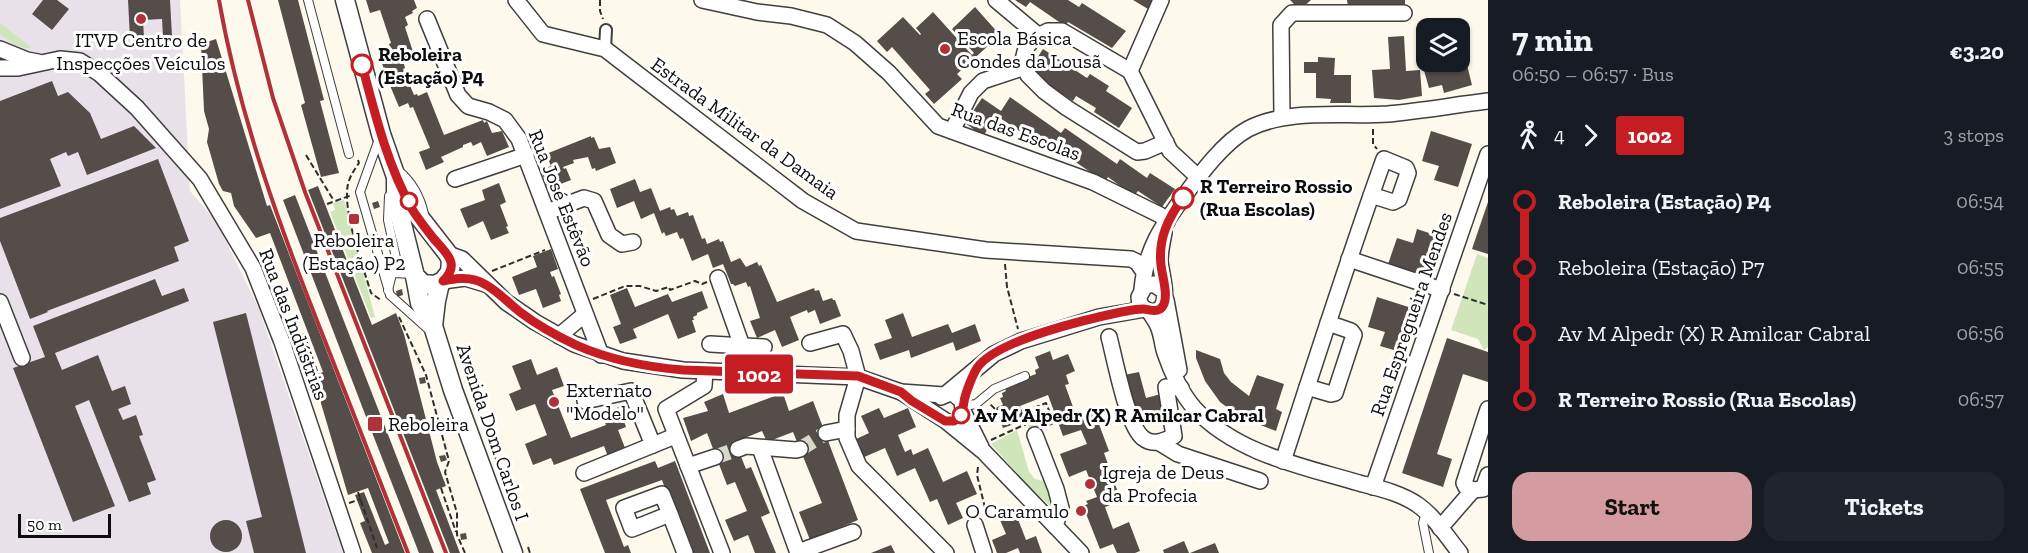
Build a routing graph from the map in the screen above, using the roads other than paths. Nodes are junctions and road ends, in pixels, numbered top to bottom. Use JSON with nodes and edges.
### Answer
{"nodes":[{"id":1,"x":308,"y":0,"type":"edge"},
{"id":2,"x":345,"y":0,"type":"edge"},
{"id":3,"x":516,"y":0,"type":"edge"},
{"id":4,"x":702,"y":0,"type":"edge"},
{"id":5,"x":996,"y":0,"type":"edge"},
{"id":6,"x":1161,"y":0,"type":"edge"},
{"id":7,"x":1404,"y":13,"type":"dead end"},
{"id":8,"x":426,"y":19,"type":"dead end"},
{"id":9,"x":605,"y":26,"type":"road end"},
{"id":10,"x":1039,"y":36,"type":"junction"},
{"id":11,"x":0,"y":49,"type":"edge"},
{"id":12,"x":604,"y":49,"type":"junction"},
{"id":13,"x":40,"y":63,"type":"junction"},
{"id":14,"x":1025,"y":67,"type":"junction"},
{"id":15,"x":0,"y":68,"type":"edge"},
{"id":16,"x":1130,"y":71,"type":"junction"},
{"id":17,"x":1488,"y":101,"type":"edge"},
{"id":18,"x":1282,"y":117,"type":"junction"},
{"id":19,"x":952,"y":131,"type":"junction"},
{"id":20,"x":381,"y":135,"type":"junction"},
{"id":21,"x":1166,"y":142,"type":"junction"},
{"id":22,"x":352,"y":153,"type":"road end"},
{"id":23,"x":1488,"y":154,"type":"edge"},
{"id":24,"x":526,"y":155,"type":"junction"},
{"id":25,"x":394,"y":171,"type":"junction"},
{"id":26,"x":1198,"y":177,"type":"junction"},
{"id":27,"x":455,"y":179,"type":"dead end"},
{"id":28,"x":1371,"y":195,"type":"junction"},
{"id":29,"x":547,"y":212,"type":"junction"},
{"id":30,"x":1167,"y":222,"type":"junction"},
{"id":31,"x":633,"y":243,"type":"dead end"},
{"id":32,"x":446,"y":252,"type":"junction"},
{"id":33,"x":1349,"y":259,"type":"junction"},
{"id":34,"x":380,"y":263,"type":"junction"},
{"id":35,"x":413,"y":272,"type":"junction"},
{"id":36,"x":1144,"y":272,"type":"junction"},
{"id":37,"x":393,"y":273,"type":"junction"},
{"id":38,"x":717,"y":278,"type":"dead end"},
{"id":39,"x":442,"y":282,"type":"junction"},
{"id":40,"x":488,"y":285,"type":"junction"},
{"id":41,"x":1442,"y":290,"type":"junction"},
{"id":42,"x":388,"y":291,"type":"junction"},
{"id":43,"x":1141,"y":291,"type":"junction"},
{"id":44,"x":1165,"y":295,"type":"junction"},
{"id":45,"x":0,"y":302,"type":"edge"},
{"id":46,"x":584,"y":309,"type":"junction"},
{"id":47,"x":1147,"y":310,"type":"junction"},
{"id":48,"x":1099,"y":317,"type":"junction"},
{"id":49,"x":1328,"y":323,"type":"junction"},
{"id":50,"x":435,"y":332,"type":"junction"},
{"id":51,"x":559,"y":336,"type":"junction"},
{"id":52,"x":1109,"y":337,"type":"dead end"},
{"id":53,"x":710,"y":344,"type":"dead end"},
{"id":54,"x":810,"y":344,"type":"dead end"},
{"id":55,"x":742,"y":346,"type":"junction"},
{"id":56,"x":764,"y":347,"type":"dead end"},
{"id":57,"x":601,"y":355,"type":"junction"},
{"id":58,"x":22,"y":358,"type":"dead end"},
{"id":59,"x":977,"y":368,"type":"junction"},
{"id":60,"x":705,"y":371,"type":"junction"},
{"id":61,"x":741,"y":373,"type":"junction"},
{"id":62,"x":858,"y":376,"type":"junction"},
{"id":63,"x":1025,"y":376,"type":"dead end"},
{"id":64,"x":1307,"y":387,"type":"junction"},
{"id":65,"x":1181,"y":388,"type":"junction"},
{"id":66,"x":901,"y":392,"type":"junction"},
{"id":67,"x":945,"y":394,"type":"junction"},
{"id":68,"x":585,"y":401,"type":"dead end"},
{"id":69,"x":963,"y":407,"type":"junction"},
{"id":70,"x":1488,"y":409,"type":"edge"},
{"id":71,"x":943,"y":420,"type":"junction"},
{"id":72,"x":847,"y":429,"type":"junction"},
{"id":73,"x":1032,"y":430,"type":"road end"},
{"id":74,"x":825,"y":433,"type":"tunnel mouth"},
{"id":75,"x":675,"y":436,"type":"junction"},
{"id":76,"x":1160,"y":443,"type":"junction"},
{"id":77,"x":653,"y":445,"type":"junction"},
{"id":78,"x":760,"y":448,"type":"junction"},
{"id":79,"x":738,"y":449,"type":"tunnel mouth"},
{"id":80,"x":800,"y":449,"type":"tunnel mouth"},
{"id":81,"x":984,"y":452,"type":"junction"},
{"id":82,"x":715,"y":457,"type":"tunnel mouth"},
{"id":83,"x":1283,"y":461,"type":"junction"},
{"id":84,"x":688,"y":466,"type":"junction"},
{"id":85,"x":584,"y":473,"type":"dead end"},
{"id":86,"x":1488,"y":475,"type":"edge"},
{"id":87,"x":1260,"y":481,"type":"dead end"},
{"id":88,"x":1373,"y":487,"type":"junction"},
{"id":89,"x":1473,"y":490,"type":"junction"},
{"id":90,"x":1426,"y":512,"type":"junction"},
{"id":91,"x":670,"y":514,"type":"dead end"},
{"id":92,"x":975,"y":525,"type":"road end"},
{"id":93,"x":1055,"y":526,"type":"junction"},
{"id":94,"x":1440,"y":528,"type":"junction"},
{"id":95,"x":853,"y":531,"type":"dead end"},
{"id":96,"x":353,"y":553,"type":"edge"},
{"id":97,"x":513,"y":553,"type":"edge"},
{"id":98,"x":685,"y":553,"type":"edge"},
{"id":99,"x":722,"y":553,"type":"edge"},
{"id":100,"x":798,"y":553,"type":"edge"},
{"id":101,"x":946,"y":553,"type":"edge"},
{"id":102,"x":984,"y":553,"type":"edge"},
{"id":103,"x":1081,"y":553,"type":"edge"},
{"id":104,"x":1429,"y":553,"type":"edge"},
{"id":105,"x":1460,"y":553,"type":"edge"}],
"edges":[{"from":1,"to":22,"type":"lane"},
{"from":2,"to":20,"type":"street","name":"Avenida Dom Carlos I"},
{"from":3,"to":12,"type":"street","name":"Estrada Militar da Damaia"},
{"from":4,"to":19,"type":"street","name":"Rua das Escolas"},
{"from":5,"to":10,"type":"street"},
{"from":6,"to":16,"type":"street"},
{"from":7,"to":18,"type":"street"},
{"from":8,"to":24,"type":"street","name":"Rua José Estêvão"},
{"from":9,"to":12,"type":"street"},
{"from":10,"to":14,"type":"street"},
{"from":10,"to":16,"type":"street"},
{"from":11,"to":13,"type":"street","name":"Rua das Indústrias"},
{"from":12,"to":36,"type":"street","name":"Estrada Militar da Damaia"},
{"from":13,"to":15,"type":"street","name":"Rua das Indústrias"},
{"from":13,"to":96,"type":"street","name":"Rua das Indústrias"},
{"from":14,"to":19,"type":"street"},
{"from":14,"to":21,"type":"street"},
{"from":16,"to":21,"type":"street"},
{"from":17,"to":18,"type":"street"},
{"from":18,"to":26,"type":"street"},
{"from":19,"to":30,"type":"street","name":"Rua das Escolas"},
{"from":20,"to":25,"type":"street","name":"Avenida Dom Carlos I"},
{"from":20,"to":34,"type":"lane"},
{"from":21,"to":26,"type":"street"},
{"from":23,"to":41,"type":"street","name":"Rua Espregueira Mendes"},
{"from":24,"to":27,"type":"street"},
{"from":24,"to":29,"type":"street","name":"Rua José Estêvão"},
{"from":25,"to":32,"type":"street","name":"Avenida Dom Carlos I"},
{"from":25,"to":35,"type":"street","name":"Avenida Dom Carlos I"},
{"from":25,"to":37,"type":"lane"},
{"from":26,"to":30,"type":"street"},
{"from":28,"to":28,"type":"street"},
{"from":28,"to":33,"type":"street"},
{"from":29,"to":31,"type":"street"},
{"from":29,"to":46,"type":"street","name":"Rua José Estêvão"},
{"from":30,"to":36,"type":"street"},
{"from":30,"to":44,"type":"street"},
{"from":32,"to":35,"type":"street"},
{"from":32,"to":39,"type":"street"},
{"from":32,"to":40,"type":"street"},
{"from":33,"to":41,"type":"street"},
{"from":33,"to":49,"type":"street"},
{"from":34,"to":37,"type":"lane"},
{"from":34,"to":42,"type":"lane"},
{"from":35,"to":37,"type":"lane"},
{"from":35,"to":39,"type":"street"},
{"from":35,"to":50,"type":"street","name":"Avenida Dom Carlos I"},
{"from":36,"to":43,"type":"street"},
{"from":37,"to":42,"type":"lane"},
{"from":38,"to":55,"type":"street"},
{"from":39,"to":40,"type":"street"},
{"from":39,"to":50,"type":"street","name":"Avenida Dom Carlos I"},
{"from":40,"to":51,"type":"street"},
{"from":41,"to":88,"type":"street","name":"Rua Espregueira Mendes"},
{"from":42,"to":50,"type":"lane"},
{"from":43,"to":44,"type":"street"},
{"from":43,"to":47,"type":"street"},
{"from":43,"to":48,"type":"street"},
{"from":44,"to":47,"type":"street"},
{"from":44,"to":65,"type":"street"},
{"from":45,"to":58,"type":"street"},
{"from":46,"to":51,"type":"street"},
{"from":46,"to":57,"type":"street","name":"Rua José Estêvão"},
{"from":47,"to":48,"type":"street"},
{"from":47,"to":65,"type":"street"},
{"from":48,"to":59,"type":"street"},
{"from":49,"to":64,"type":"street"},
{"from":49,"to":64,"type":"street"},
{"from":50,"to":97,"type":"street","name":"Avenida Dom Carlos I"},
{"from":51,"to":57,"type":"street"},
{"from":52,"to":76,"type":"street"},
{"from":53,"to":55,"type":"street"},
{"from":54,"to":62,"type":"street"},
{"from":55,"to":56,"type":"street"},
{"from":55,"to":61,"type":"street"},
{"from":57,"to":60,"type":"street"},
{"from":59,"to":67,"type":"street"},
{"from":59,"to":69,"type":"street"},
{"from":60,"to":61,"type":"street"},
{"from":60,"to":75,"type":"street"},
{"from":61,"to":62,"type":"street"},
{"from":62,"to":66,"type":"street"},
{"from":62,"to":72,"type":"street"},
{"from":63,"to":69,"type":"lane"},
{"from":64,"to":83,"type":"street"},
{"from":65,"to":76,"type":"street"},
{"from":65,"to":83,"type":"street"},
{"from":66,"to":67,"type":"street"},
{"from":66,"to":71,"type":"street"},
{"from":67,"to":69,"type":"street"},
{"from":67,"to":71,"type":"street"},
{"from":68,"to":77,"type":"street"},
{"from":69,"to":71,"type":"street"},
{"from":69,"to":81,"type":"street"},
{"from":70,"to":89,"type":"street"},
{"from":71,"to":81,"type":"street"},
{"from":72,"to":74,"type":"street"},
{"from":72,"to":101,"type":"street"},
{"from":73,"to":93,"type":"street"},
{"from":75,"to":77,"type":"street"},
{"from":75,"to":84,"type":"street"},
{"from":76,"to":87,"type":"street"},
{"from":77,"to":85,"type":"street"},
{"from":78,"to":79,"type":"street"},
{"from":78,"to":80,"type":"street"},
{"from":78,"to":100,"type":"street"},
{"from":81,"to":93,"type":"street"},
{"from":82,"to":84,"type":"street"},
{"from":83,"to":88,"type":"street"},
{"from":84,"to":99,"type":"street"},
{"from":86,"to":89,"type":"street"},
{"from":88,"to":90,"type":"street"},
{"from":89,"to":94,"type":"street"},
{"from":90,"to":94,"type":"street"},
{"from":90,"to":104,"type":"lane"},
{"from":91,"to":98,"type":"street"},
{"from":92,"to":102,"type":"street"},
{"from":93,"to":103,"type":"street"},
{"from":94,"to":105,"type":"street"},
{"from":95,"to":100,"type":"street"}]}
